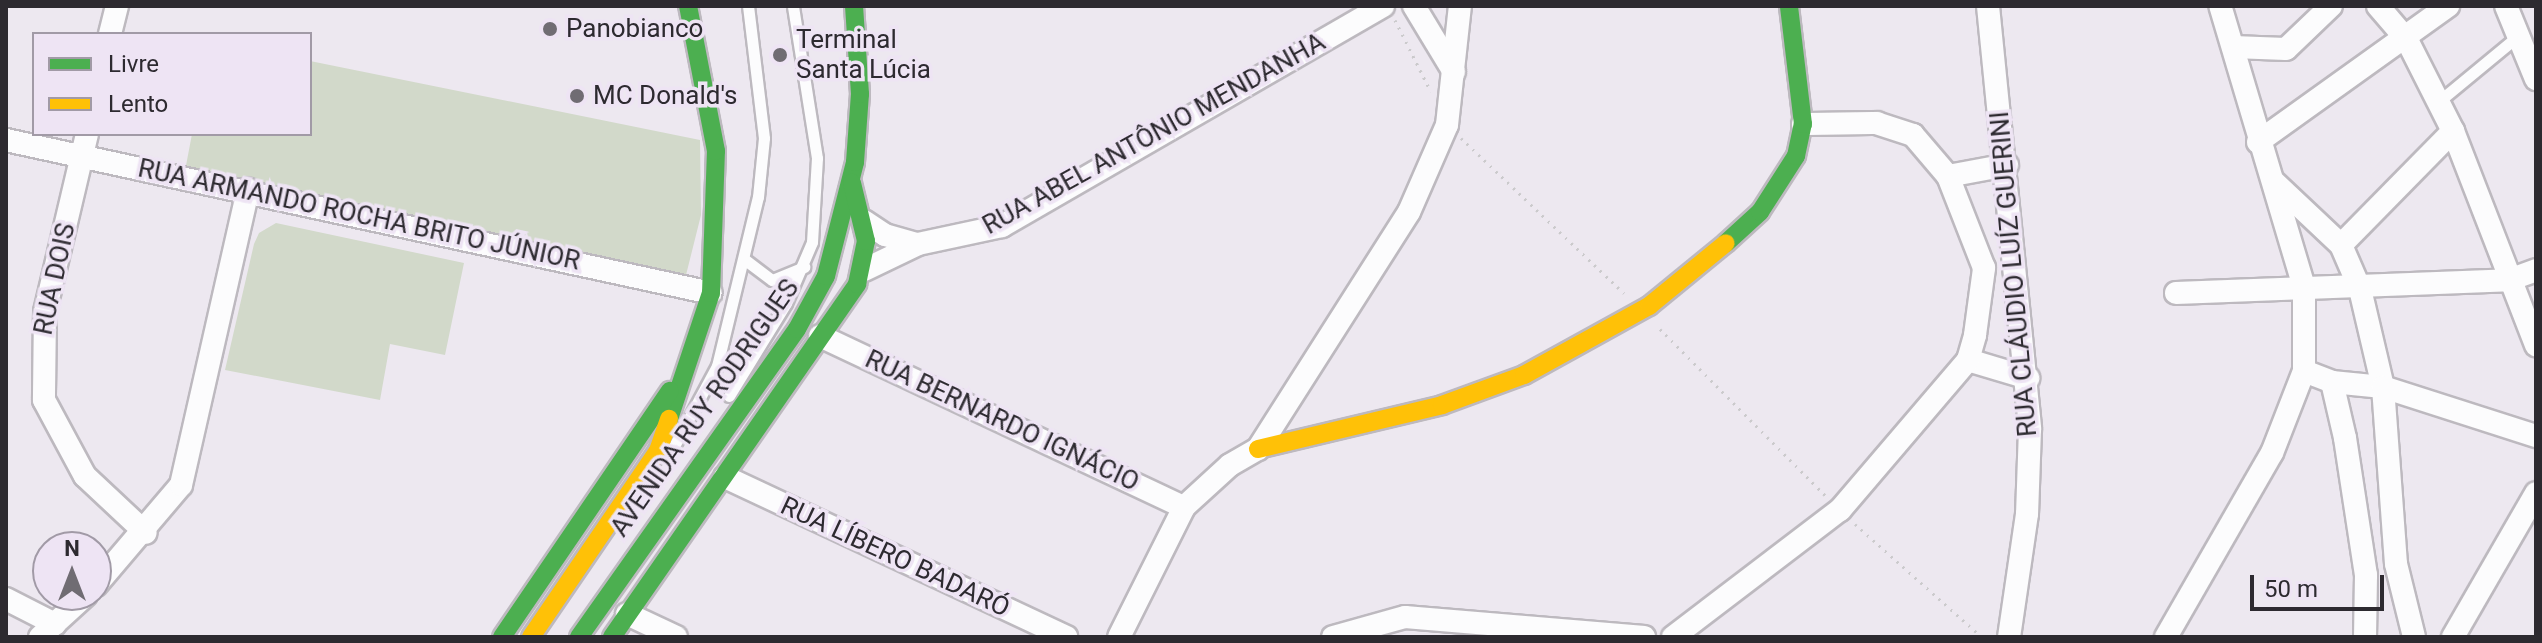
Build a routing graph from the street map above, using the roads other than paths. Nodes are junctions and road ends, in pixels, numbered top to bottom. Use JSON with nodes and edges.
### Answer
{"nodes":[{"id":1,"x":117,"y":6,"type":"edge"},
{"id":2,"x":688,"y":6,"type":"edge"},
{"id":3,"x":748,"y":6,"type":"edge"},
{"id":4,"x":793,"y":6,"type":"edge"},
{"id":5,"x":854,"y":6,"type":"edge"},
{"id":6,"x":1386,"y":6,"type":"edge"},
{"id":7,"x":1414,"y":6,"type":"edge"},
{"id":8,"x":1460,"y":6,"type":"edge"},
{"id":9,"x":1789,"y":6,"type":"edge"},
{"id":10,"x":1988,"y":6,"type":"edge"},
{"id":11,"x":2220,"y":6,"type":"edge"},
{"id":12,"x":2331,"y":6,"type":"edge"},
{"id":13,"x":2378,"y":6,"type":"edge"},
{"id":14,"x":2448,"y":6,"type":"edge"},
{"id":15,"x":2506,"y":6,"type":"edge"},
{"id":16,"x":110,"y":32,"type":"edge"},
{"id":17,"x":2518,"y":36,"type":"junction"},
{"id":18,"x":2407,"y":40,"type":"junction"},
{"id":19,"x":2233,"y":47,"type":"junction"},
{"id":20,"x":1454,"y":72,"type":"junction"},
{"id":21,"x":2536,"y":79,"type":"edge"},
{"id":22,"x":2437,"y":102,"type":"junction"},
{"id":23,"x":1803,"y":124,"type":"junction"},
{"id":24,"x":2453,"y":131,"type":"junction"},
{"id":25,"x":6,"y":140,"type":"edge"},
{"id":26,"x":2258,"y":142,"type":"junction"},
{"id":27,"x":84,"y":145,"type":"edge"},
{"id":28,"x":2007,"y":165,"type":"junction"},
{"id":29,"x":1948,"y":176,"type":"junction"},
{"id":30,"x":2271,"y":179,"type":"junction"},
{"id":31,"x":852,"y":183,"type":"junction"},
{"id":32,"x":248,"y":189,"type":"junction"},
{"id":33,"x":864,"y":221,"type":"junction"},
{"id":34,"x":918,"y":244,"type":"junction"},
{"id":35,"x":2341,"y":245,"type":"junction"},
{"id":36,"x":744,"y":259,"type":"junction"},
{"id":37,"x":2018,"y":262,"type":"junction"},
{"id":38,"x":804,"y":267,"type":"junction"},
{"id":39,"x":1984,"y":268,"type":"junction"},
{"id":40,"x":864,"y":270,"type":"junction"},
{"id":41,"x":2536,"y":270,"type":"edge"},
{"id":42,"x":2509,"y":280,"type":"junction"},
{"id":43,"x":2304,"y":287,"type":"junction"},
{"id":44,"x":2360,"y":289,"type":"junction"},
{"id":45,"x":711,"y":293,"type":"junction"},
{"id":46,"x":2176,"y":293,"type":"dead end"},
{"id":47,"x":820,"y":336,"type":"junction"},
{"id":48,"x":2536,"y":345,"type":"edge"},
{"id":49,"x":1968,"y":360,"type":"junction"},
{"id":50,"x":687,"y":361,"type":"junction"},
{"id":51,"x":2304,"y":371,"type":"junction"},
{"id":52,"x":2028,"y":378,"type":"junction"},
{"id":53,"x":2332,"y":382,"type":"junction"},
{"id":54,"x":2383,"y":387,"type":"junction"},
{"id":55,"x":724,"y":403,"type":"dead end"},
{"id":56,"x":2536,"y":436,"type":"edge"},
{"id":57,"x":1258,"y":449,"type":"junction"},
{"id":58,"x":679,"y":468,"type":"dead end"},
{"id":59,"x":725,"y":477,"type":"junction"},
{"id":60,"x":2536,"y":493,"type":"edge"},
{"id":61,"x":1184,"y":507,"type":"junction"},
{"id":62,"x":146,"y":533,"type":"junction"},
{"id":63,"x":112,"y":568,"type":"edge"},
{"id":64,"x":6,"y":599,"type":"edge"},
{"id":65,"x":69,"y":611,"type":"edge"},
{"id":66,"x":627,"y":614,"type":"junction"},
{"id":67,"x":48,"y":630,"type":"edge"},
{"id":68,"x":502,"y":637,"type":"edge"},
{"id":69,"x":531,"y":637,"type":"edge"},
{"id":70,"x":546,"y":637,"type":"edge"},
{"id":71,"x":563,"y":637,"type":"edge"},
{"id":72,"x":579,"y":637,"type":"edge"},
{"id":73,"x":612,"y":637,"type":"edge"},
{"id":74,"x":676,"y":637,"type":"edge"},
{"id":75,"x":1066,"y":637,"type":"edge"},
{"id":76,"x":1119,"y":637,"type":"edge"},
{"id":77,"x":1333,"y":637,"type":"edge"},
{"id":78,"x":1644,"y":637,"type":"edge"},
{"id":79,"x":1673,"y":637,"type":"edge"},
{"id":80,"x":2009,"y":637,"type":"edge"},
{"id":81,"x":2166,"y":637,"type":"edge"},
{"id":82,"x":2365,"y":637,"type":"edge"},
{"id":83,"x":2414,"y":637,"type":"edge"},
{"id":84,"x":2453,"y":637,"type":"edge"}],
"edges":[{"from":1,"to":16,"type":"street"},
{"from":2,"to":45,"type":"street","name":"AVENIDA RUY RODRIGUES"},
{"from":3,"to":36,"type":"lane"},
{"from":4,"to":38,"type":"lane"},
{"from":5,"to":31,"type":"street","name":"AVENIDA RUY RODRIGUES"},
{"from":6,"to":34,"type":"street","name":"RUA ABEL ANTÔNIO MENDANHA"},
{"from":7,"to":20,"type":"street"},
{"from":8,"to":20,"type":"street"},
{"from":9,"to":23,"type":"street"},
{"from":10,"to":28,"type":"street","name":"RUA CLÁUDIO LUÍZ GUERINI"},
{"from":11,"to":19,"type":"street"},
{"from":12,"to":19,"type":"street"},
{"from":13,"to":18,"type":"street"},
{"from":14,"to":18,"type":"street"},
{"from":15,"to":17,"type":"street"},
{"from":17,"to":21,"type":"street"},
{"from":17,"to":22,"type":"lane"},
{"from":18,"to":22,"type":"street"},
{"from":18,"to":26,"type":"street"},
{"from":19,"to":26,"type":"street"},
{"from":20,"to":57,"type":"street"},
{"from":22,"to":24,"type":"street"},
{"from":23,"to":29,"type":"street"},
{"from":23,"to":57,"type":"street"},
{"from":24,"to":35,"type":"street"},
{"from":24,"to":42,"type":"street"},
{"from":25,"to":27,"type":"street","name":"RUA ARMANDO ROCHA BRITO JÚNIOR"},
{"from":26,"to":30,"type":"street"},
{"from":27,"to":32,"type":"street","name":"RUA ARMANDO ROCHA BRITO JÚNIOR"},
{"from":27,"to":62,"type":"street","name":"RUA DOIS"},
{"from":28,"to":29,"type":"street"},
{"from":28,"to":37,"type":"street","name":"RUA CLÁUDIO LUÍZ GUERINI"},
{"from":29,"to":39,"type":"street"},
{"from":30,"to":35,"type":"street"},
{"from":30,"to":43,"type":"street"},
{"from":31,"to":33,"type":"street"},
{"from":31,"to":72,"type":"street","name":"AVENIDA RUY RODRIGUES"},
{"from":32,"to":45,"type":"street","name":"RUA ARMANDO ROCHA BRITO JÚNIOR"},
{"from":32,"to":62,"type":"street"},
{"from":33,"to":34,"type":"street","name":"RUA ABEL ANTÔNIO MENDANHA"},
{"from":33,"to":40,"type":"street"},
{"from":34,"to":40,"type":"street","name":"RUA ABEL ANTÔNIO MENDANHA"},
{"from":35,"to":44,"type":"street"},
{"from":36,"to":38,"type":"lane"},
{"from":36,"to":70,"type":"lane"},
{"from":37,"to":39,"type":"street"},
{"from":37,"to":52,"type":"street","name":"RUA CLÁUDIO LUÍZ GUERINI"},
{"from":38,"to":55,"type":"lane"},
{"from":39,"to":49,"type":"street"},
{"from":40,"to":47,"type":"street"},
{"from":41,"to":42,"type":"street"},
{"from":42,"to":44,"type":"street"},
{"from":42,"to":48,"type":"street"},
{"from":43,"to":44,"type":"street"},
{"from":43,"to":46,"type":"street"},
{"from":43,"to":51,"type":"street"},
{"from":44,"to":54,"type":"street"},
{"from":45,"to":50,"type":"street","name":"AVENIDA RUY RODRIGUES"},
{"from":47,"to":59,"type":"street"},
{"from":47,"to":61,"type":"street","name":"RUA BERNARDO IGNÁCIO"},
{"from":49,"to":52,"type":"street"},
{"from":49,"to":79,"type":"street"},
{"from":50,"to":68,"type":"street"},
{"from":50,"to":69,"type":"street","name":"AVENIDA RUY RODRIGUES"},
{"from":51,"to":53,"type":"street"},
{"from":51,"to":81,"type":"street"},
{"from":52,"to":80,"type":"street","name":"RUA CLÁUDIO LUÍZ GUERINI"},
{"from":53,"to":54,"type":"street"},
{"from":53,"to":82,"type":"street"},
{"from":54,"to":56,"type":"street"},
{"from":54,"to":83,"type":"street"},
{"from":57,"to":61,"type":"street"},
{"from":58,"to":71,"type":"lane"},
{"from":59,"to":66,"type":"street"},
{"from":59,"to":75,"type":"street","name":"RUA LÍBERO BADARÓ"},
{"from":60,"to":84,"type":"street"},
{"from":61,"to":76,"type":"street"},
{"from":62,"to":63,"type":"street"},
{"from":64,"to":67,"type":"street"},
{"from":65,"to":67,"type":"street"},
{"from":66,"to":73,"type":"street"},
{"from":66,"to":74,"type":"street"},
{"from":77,"to":78,"type":"street"}]}
